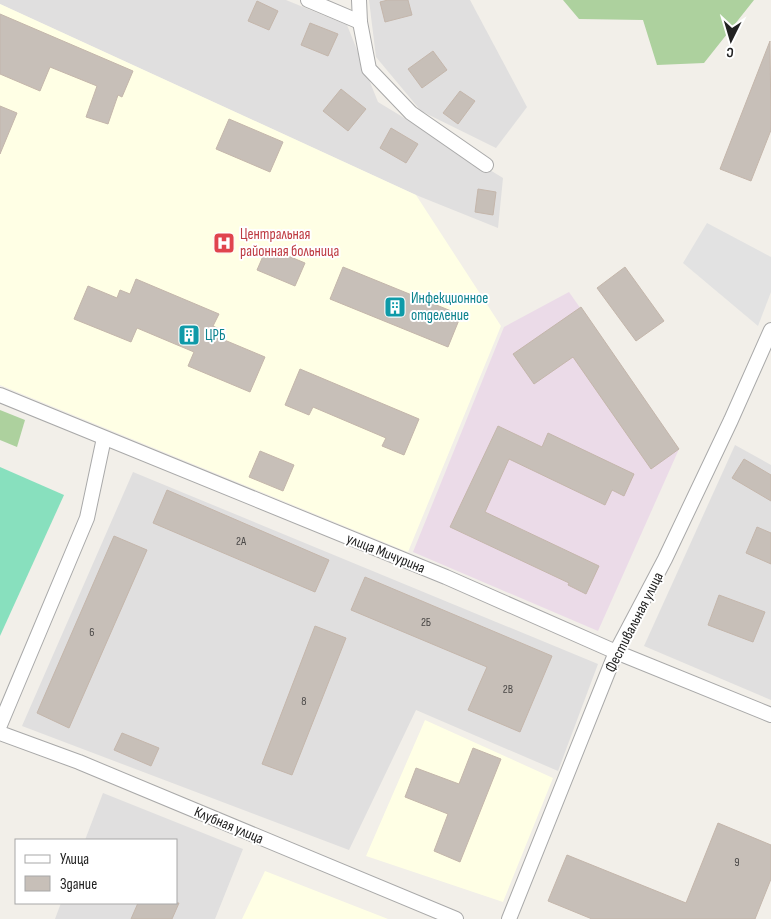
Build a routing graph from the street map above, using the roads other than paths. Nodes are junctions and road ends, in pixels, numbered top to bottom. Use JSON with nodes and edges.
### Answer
{"nodes":[{"id":1,"x":308,"y":0,"type":"edge"},
{"id":2,"x":359,"y":0,"type":"edge"},
{"id":3,"x":360,"y":22,"type":"junction"},
{"id":4,"x":486,"y":165,"type":"dead end"},
{"id":5,"x":771,"y":330,"type":"edge"},
{"id":6,"x":0,"y":395,"type":"edge"},
{"id":7,"x":104,"y":438,"type":"junction"},
{"id":8,"x":616,"y":652,"type":"junction"},
{"id":9,"x":771,"y":715,"type":"edge"},
{"id":10,"x":0,"y":726,"type":"edge"},
{"id":11,"x":0,"y":733,"type":"edge"},
{"id":12,"x":456,"y":919,"type":"edge"},
{"id":13,"x":509,"y":919,"type":"edge"}],
"edges":[{"from":1,"to":3,"type":"street"},
{"from":2,"to":3,"type":"street"},
{"from":3,"to":4,"type":"street"},
{"from":5,"to":8,"type":"street","name":"Фестивальная улица"},
{"from":6,"to":7,"type":"street","name":"улица Мичурина"},
{"from":7,"to":8,"type":"street","name":"улица Мичурина"},
{"from":7,"to":10,"type":"street"},
{"from":8,"to":9,"type":"street","name":"улица Мичурина"},
{"from":8,"to":13,"type":"street","name":"Фестивальная улица"},
{"from":11,"to":12,"type":"street","name":"Клубная улица"}]}
